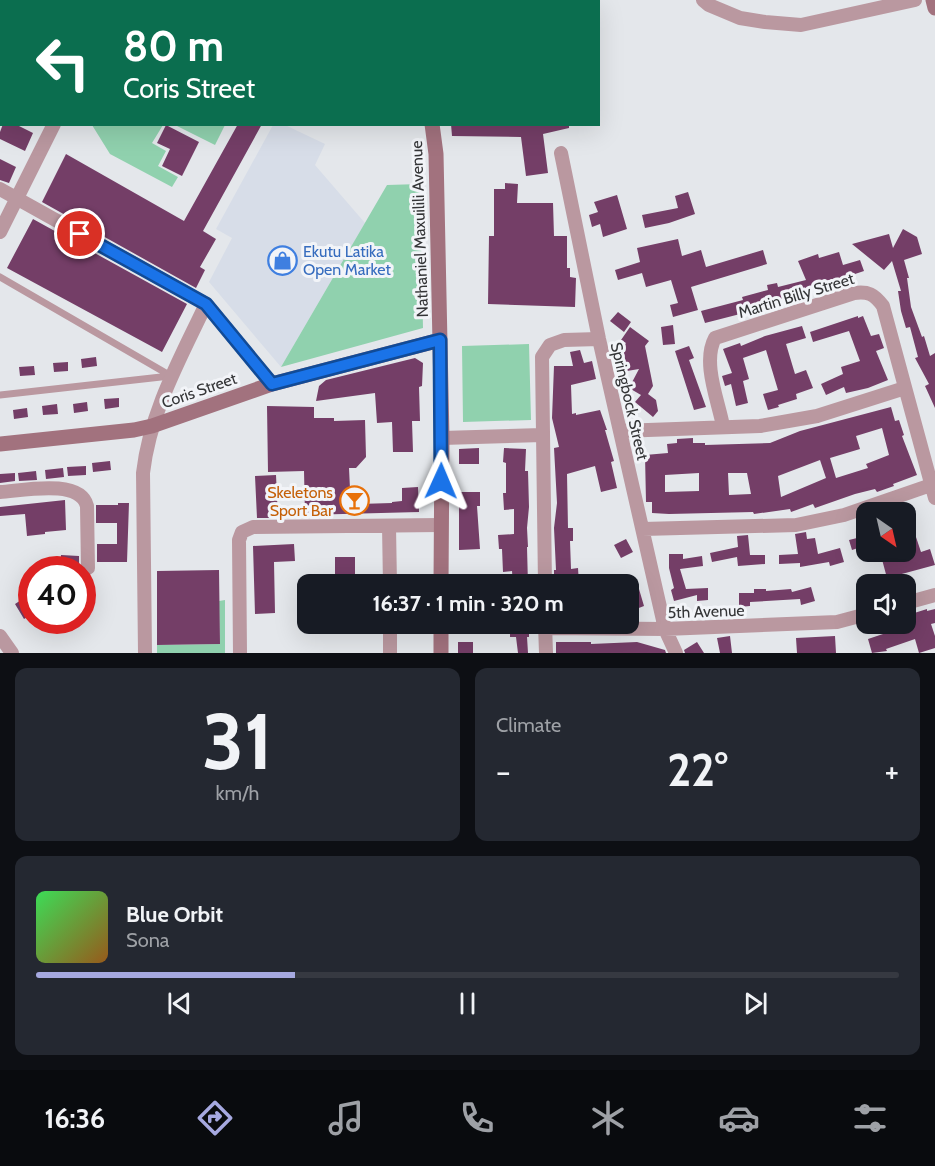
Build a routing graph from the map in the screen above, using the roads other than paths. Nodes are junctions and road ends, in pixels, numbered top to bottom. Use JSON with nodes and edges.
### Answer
{"nodes":[{"id":1,"x":703,"y":0,"type":"edge"},
{"id":2,"x":915,"y":0,"type":"edge"},
{"id":3,"x":933,"y":0,"type":"edge"},
{"id":4,"x":935,"y":8,"type":"edge"},
{"id":5,"x":53,"y":126,"type":"edge"},
{"id":6,"x":432,"y":126,"type":"edge"},
{"id":7,"x":561,"y":153,"type":"dead end"},
{"id":8,"x":0,"y":189,"type":"edge"},
{"id":9,"x":17,"y":199,"type":"junction"},
{"id":10,"x":0,"y":232,"type":"edge"},
{"id":11,"x":0,"y":277,"type":"edge"},
{"id":12,"x":206,"y":304,"type":"junction"},
{"id":13,"x":600,"y":339,"type":"junction"},
{"id":14,"x":440,"y":340,"type":"junction"},
{"id":15,"x":171,"y":376,"type":"junction"},
{"id":16,"x":272,"y":384,"type":"junction"},
{"id":17,"x":905,"y":388,"type":"junction"},
{"id":18,"x":0,"y":395,"type":"edge"},
{"id":19,"x":152,"y":426,"type":"junction"},
{"id":20,"x":723,"y":426,"type":"junction"},
{"id":21,"x":620,"y":431,"type":"junction"},
{"id":22,"x":542,"y":435,"type":"junction"},
{"id":23,"x":442,"y":438,"type":"junction"},
{"id":24,"x":0,"y":444,"type":"edge"},
{"id":25,"x":0,"y":492,"type":"edge"},
{"id":26,"x":933,"y":492,"type":"edge"},
{"id":27,"x":440,"y":525,"type":"junction"},
{"id":28,"x":389,"y":526,"type":"junction"},
{"id":29,"x":643,"y":529,"type":"junction"},
{"id":30,"x":88,"y":556,"type":"edge"},
{"id":31,"x":390,"y":574,"type":"edge"},
{"id":32,"x":441,"y":574,"type":"edge"},
{"id":33,"x":545,"y":574,"type":"edge"},
{"id":34,"x":935,"y":595,"type":"edge"},
{"id":35,"x":916,"y":600,"type":"edge"},
{"id":36,"x":856,"y":617,"type":"edge"},
{"id":37,"x":639,"y":629,"type":"edge"},
{"id":38,"x":665,"y":630,"type":"junction"},
{"id":39,"x":390,"y":634,"type":"edge"},
{"id":40,"x":441,"y":634,"type":"edge"},
{"id":41,"x":545,"y":634,"type":"edge"},
{"id":42,"x":0,"y":636,"type":"edge"},
{"id":43,"x":12,"y":653,"type":"edge"},
{"id":44,"x":145,"y":653,"type":"edge"},
{"id":45,"x":240,"y":653,"type":"edge"},
{"id":46,"x":390,"y":653,"type":"edge"},
{"id":47,"x":441,"y":653,"type":"edge"},
{"id":48,"x":546,"y":653,"type":"edge"},
{"id":49,"x":676,"y":653,"type":"edge"}],
"edges":[{"from":1,"to":2,"type":"street"},
{"from":3,"to":4,"type":"street"},
{"from":5,"to":9,"type":"street"},
{"from":6,"to":14,"type":"street","name":"Nathaniel Maxuilili Avenue"},
{"from":7,"to":13,"type":"street","name":"Springbock Street"},
{"from":8,"to":9,"type":"street"},
{"from":9,"to":10,"type":"street"},
{"from":9,"to":12,"type":"street"},
{"from":11,"to":15,"type":"lane"},
{"from":12,"to":15,"type":"street"},
{"from":12,"to":16,"type":"street"},
{"from":13,"to":21,"type":"street","name":"Springbock Street"},
{"from":13,"to":22,"type":"street"},
{"from":14,"to":16,"type":"street","name":"Coris Street"},
{"from":14,"to":23,"type":"street","name":"Nathaniel Maxuilili Avenue"},
{"from":15,"to":18,"type":"lane"},
{"from":15,"to":19,"type":"street"},
{"from":16,"to":19,"type":"street","name":"Coris Street"},
{"from":17,"to":20,"type":"street"},
{"from":17,"to":20,"type":"street","name":"Martin Billy Street"},
{"from":17,"to":26,"type":"street","name":"Martin Billy Street"},
{"from":19,"to":24,"type":"street","name":"Coris Street"},
{"from":19,"to":44,"type":"street"},
{"from":20,"to":21,"type":"street"},
{"from":21,"to":29,"type":"street","name":"Springbock Street"},
{"from":22,"to":23,"type":"street"},
{"from":22,"to":33,"type":"street"},
{"from":23,"to":27,"type":"street","name":"Nathaniel Maxuilili Avenue"},
{"from":25,"to":30,"type":"street"},
{"from":26,"to":29,"type":"street"},
{"from":27,"to":28,"type":"street"},
{"from":27,"to":32,"type":"street","name":"Nathaniel Maxuilili Avenue"},
{"from":28,"to":31,"type":"street"},
{"from":28,"to":45,"type":"street"},
{"from":29,"to":38,"type":"street","name":"Springbock Street"},
{"from":34,"to":35,"type":"street"},
{"from":36,"to":38,"type":"street","name":"5th Avenue"},
{"from":37,"to":38,"type":"street","name":"5th Avenue"},
{"from":38,"to":49,"type":"street","name":"Springbock Street"},
{"from":39,"to":46,"type":"street"},
{"from":40,"to":47,"type":"street"},
{"from":41,"to":48,"type":"street"},
{"from":42,"to":43,"type":"street"}]}
